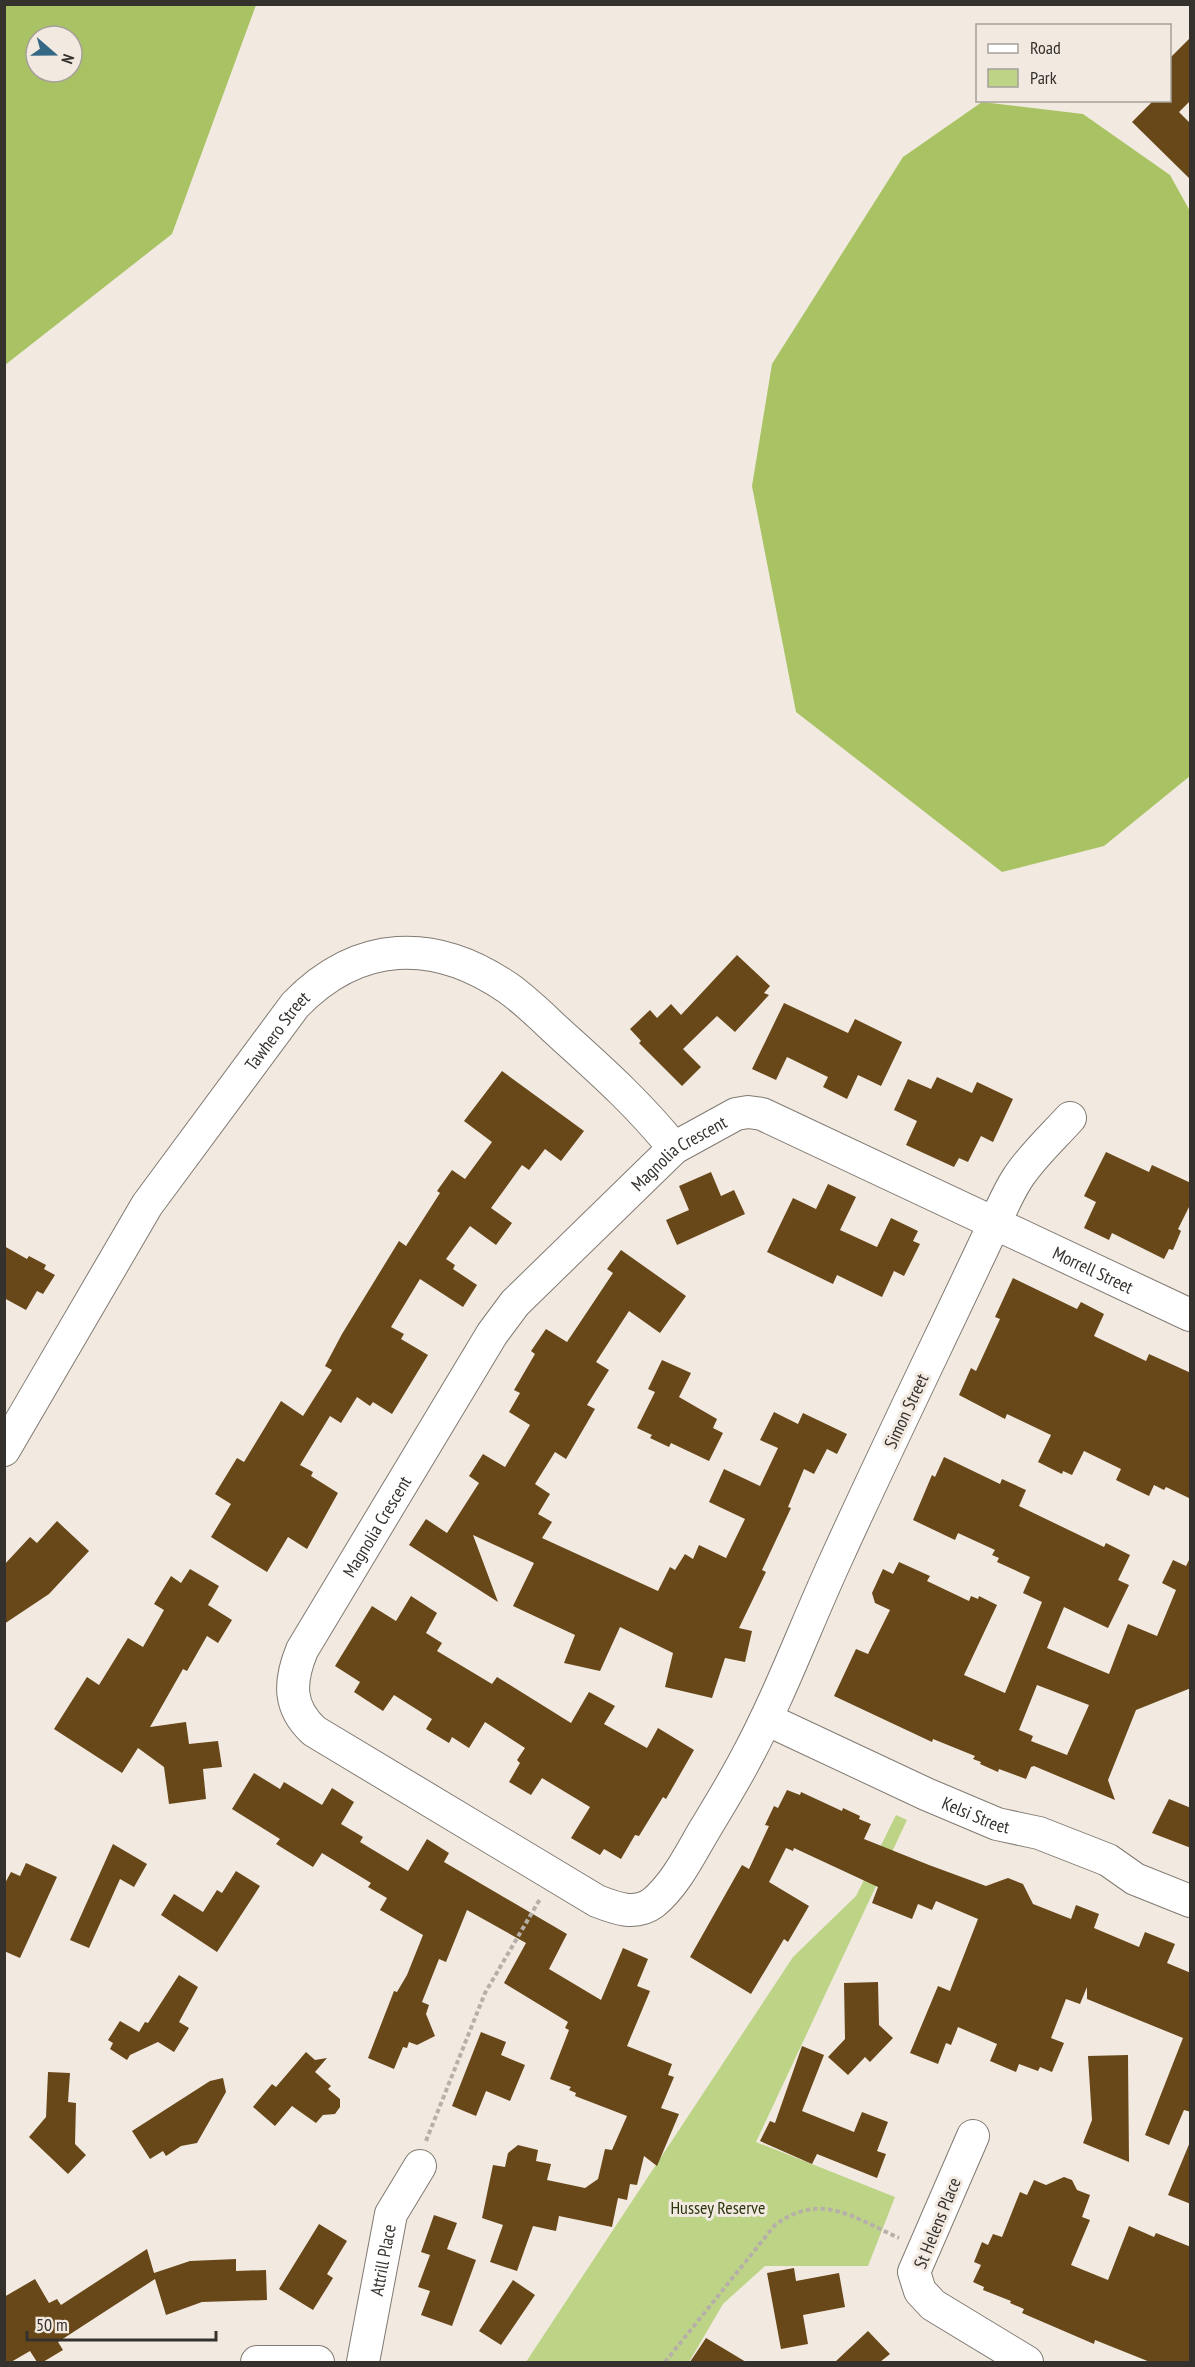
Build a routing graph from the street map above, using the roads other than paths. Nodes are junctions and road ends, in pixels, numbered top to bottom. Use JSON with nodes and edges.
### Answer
{"nodes":[{"id":1,"x":1070,"y":1118,"type":"dead end"},
{"id":2,"x":674,"y":1148,"type":"junction"},
{"id":3,"x":995,"y":1222,"type":"junction"},
{"id":4,"x":1191,"y":1315,"type":"edge"},
{"id":5,"x":4,"y":1450,"type":"edge"},
{"id":6,"x":766,"y":1719,"type":"junction"},
{"id":7,"x":1191,"y":1901,"type":"edge"},
{"id":8,"x":973,"y":2136,"type":"dead end"},
{"id":9,"x":420,"y":2166,"type":"road end"},
{"id":10,"x":257,"y":2362,"type":"edge"},
{"id":11,"x":318,"y":2362,"type":"edge"},
{"id":12,"x":363,"y":2362,"type":"edge"},
{"id":13,"x":1027,"y":2362,"type":"edge"}],
"edges":[{"from":1,"to":3,"type":"street","name":"Simon Street"},
{"from":2,"to":3,"type":"street","name":"Magnolia Crescent"},
{"from":2,"to":5,"type":"street","name":"Tawhero Street"},
{"from":2,"to":6,"type":"street","name":"Magnolia Crescent"},
{"from":3,"to":4,"type":"street","name":"Morrell Street"},
{"from":3,"to":6,"type":"street","name":"Simon Street"},
{"from":6,"to":7,"type":"street","name":"Kelsi Street"},
{"from":8,"to":13,"type":"street","name":"St Helens Place"},
{"from":9,"to":12,"type":"street","name":"Attrill Place"},
{"from":10,"to":11,"type":"street"}]}
